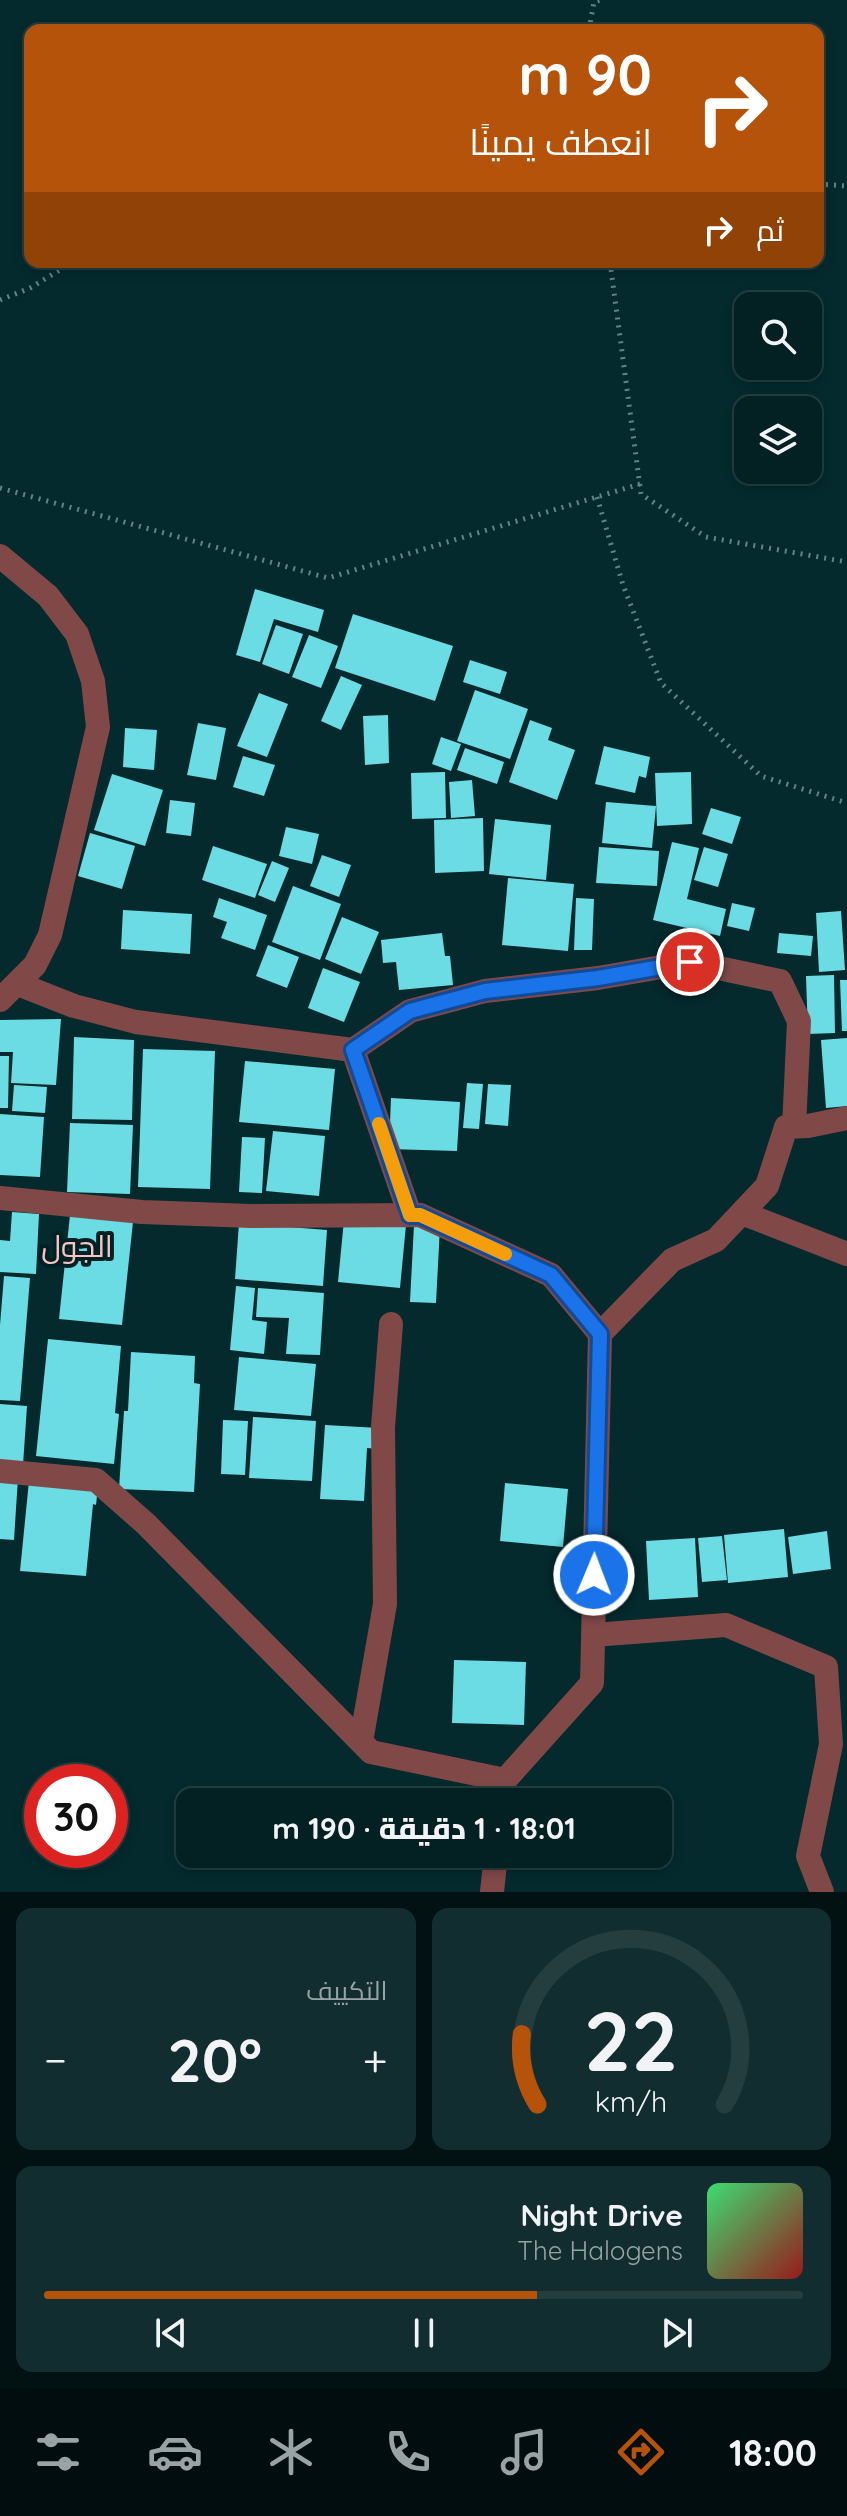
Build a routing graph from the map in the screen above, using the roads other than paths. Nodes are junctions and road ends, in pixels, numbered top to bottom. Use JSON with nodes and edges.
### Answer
{"nodes":[{"id":1,"x":0,"y":556,"type":"edge"},
{"id":2,"x":9,"y":992,"type":"edge"},
{"id":3,"x":353,"y":1050,"type":"junction"},
{"id":4,"x":847,"y":1118,"type":"edge"},
{"id":5,"x":794,"y":1127,"type":"junction"},
{"id":6,"x":0,"y":1198,"type":"edge"},
{"id":7,"x":742,"y":1213,"type":"junction"},
{"id":8,"x":410,"y":1215,"type":"junction"},
{"id":9,"x":847,"y":1254,"type":"edge"},
{"id":10,"x":391,"y":1324,"type":"dead end"},
{"id":11,"x":600,"y":1334,"type":"junction"},
{"id":12,"x":0,"y":1471,"type":"edge"},
{"id":13,"x":593,"y":1635,"type":"junction"},
{"id":14,"x":361,"y":1742,"type":"junction"},
{"id":15,"x":494,"y":1788,"type":"edge"},
{"id":16,"x":506,"y":1788,"type":"edge"},
{"id":17,"x":495,"y":1868,"type":"edge"},
{"id":18,"x":492,"y":1892,"type":"edge"},
{"id":19,"x":822,"y":1892,"type":"edge"}],
"edges":[{"from":1,"to":2,"type":"street"},
{"from":2,"to":3,"type":"street"},
{"from":3,"to":5,"type":"street"},
{"from":3,"to":8,"type":"street"},
{"from":4,"to":5,"type":"street"},
{"from":5,"to":7,"type":"street"},
{"from":6,"to":8,"type":"street"},
{"from":7,"to":9,"type":"street"},
{"from":7,"to":11,"type":"street"},
{"from":8,"to":11,"type":"street"},
{"from":10,"to":14,"type":"street"},
{"from":11,"to":13,"type":"street"},
{"from":12,"to":14,"type":"street"},
{"from":13,"to":16,"type":"street"},
{"from":13,"to":19,"type":"street"},
{"from":14,"to":15,"type":"street"},
{"from":17,"to":18,"type":"street"}]}
